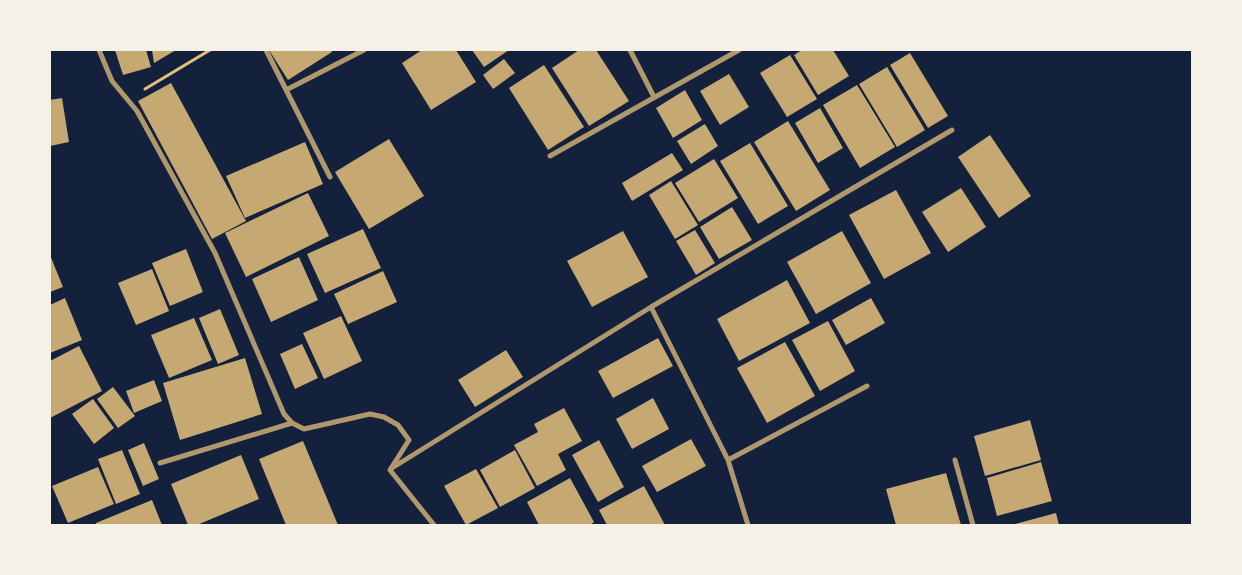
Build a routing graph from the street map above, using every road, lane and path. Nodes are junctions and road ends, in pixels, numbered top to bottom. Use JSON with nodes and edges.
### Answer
{"nodes":[{"id":1,"x":99,"y":50,"type":"edge"},
{"id":2,"x":210,"y":50,"type":"edge"},
{"id":3,"x":266,"y":50,"type":"edge"},
{"id":4,"x":364,"y":50,"type":"edge"},
{"id":5,"x":630,"y":50,"type":"edge"},
{"id":6,"x":739,"y":50,"type":"edge"},
{"id":7,"x":286,"y":90,"type":"junction"},
{"id":8,"x":654,"y":97,"type":"junction"},
{"id":9,"x":127,"y":99,"type":"junction"},
{"id":10,"x":952,"y":130,"type":"dead end"},
{"id":11,"x":550,"y":156,"type":"dead end"},
{"id":12,"x":330,"y":177,"type":"dead end"},
{"id":13,"x":651,"y":308,"type":"junction"},
{"id":14,"x":867,"y":386,"type":"dead end"},
{"id":15,"x":292,"y":423,"type":"junction"},
{"id":16,"x":728,"y":460,"type":"junction"},
{"id":17,"x":955,"y":460,"type":"dead end"},
{"id":18,"x":160,"y":463,"type":"dead end"},
{"id":19,"x":390,"y":470,"type":"junction"},
{"id":20,"x":434,"y":525,"type":"edge"},
{"id":21,"x":748,"y":525,"type":"edge"},
{"id":22,"x":973,"y":525,"type":"edge"}],
"edges":[{"from":1,"to":9,"type":"street"},
{"from":2,"to":9,"type":"path"},
{"from":3,"to":7,"type":"street"},
{"from":4,"to":7,"type":"street"},
{"from":5,"to":8,"type":"street"},
{"from":6,"to":8,"type":"street"},
{"from":7,"to":12,"type":"street"},
{"from":8,"to":11,"type":"street"},
{"from":9,"to":15,"type":"street"},
{"from":10,"to":13,"type":"street"},
{"from":13,"to":16,"type":"street"},
{"from":13,"to":19,"type":"street"},
{"from":14,"to":16,"type":"street"},
{"from":15,"to":18,"type":"street"},
{"from":15,"to":19,"type":"street"},
{"from":16,"to":21,"type":"street"},
{"from":17,"to":22,"type":"street"},
{"from":19,"to":20,"type":"street"}]}
